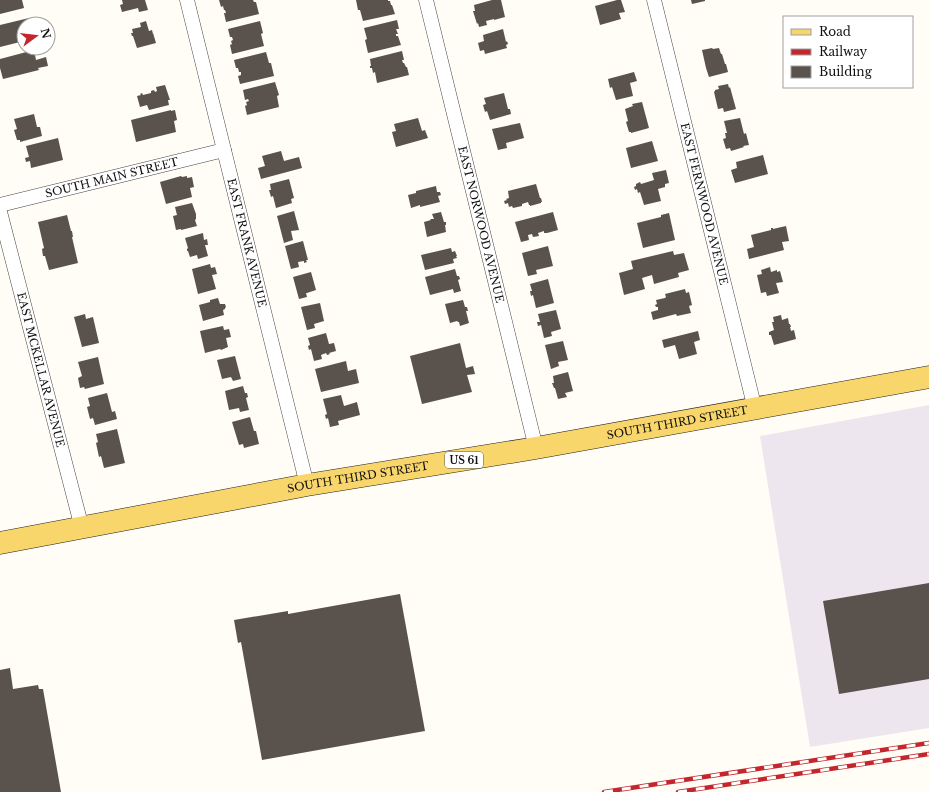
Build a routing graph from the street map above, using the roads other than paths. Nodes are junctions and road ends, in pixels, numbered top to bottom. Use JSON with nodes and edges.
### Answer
{"nodes":[{"id":1,"x":187,"y":0,"type":"edge"},
{"id":2,"x":426,"y":0,"type":"edge"},
{"id":3,"x":654,"y":0,"type":"edge"},
{"id":4,"x":224,"y":150,"type":"junction"},
{"id":5,"x":0,"y":205,"type":"edge"},
{"id":6,"x":0,"y":212,"type":"edge"},
{"id":7,"x":929,"y":377,"type":"edge"},
{"id":8,"x":755,"y":409,"type":"junction"},
{"id":9,"x":536,"y":448,"type":"junction"},
{"id":10,"x":307,"y":486,"type":"junction"},
{"id":11,"x":82,"y":528,"type":"junction"},
{"id":12,"x":0,"y":543,"type":"edge"}],
"edges":[{"from":1,"to":4,"type":"street","name":"EAST FRANK AVENUE"},
{"from":2,"to":9,"type":"street","name":"EAST NORWOOD AVENUE"},
{"from":3,"to":8,"type":"street","name":"EAST FERNWOOD AVENUE"},
{"from":4,"to":5,"type":"street","name":"SOUTH MAIN STREET"},
{"from":4,"to":10,"type":"street","name":"EAST FRANK AVENUE"},
{"from":6,"to":11,"type":"street","name":"EAST MCKELLAR AVENUE"},
{"from":7,"to":8,"type":"main road","name":"SOUTH THIRD STREET","number":"US 61"},
{"from":8,"to":9,"type":"main road","name":"SOUTH THIRD STREET","number":"US 61"},
{"from":9,"to":10,"type":"main road","name":"SOUTH THIRD STREET","number":"US 61"},
{"from":10,"to":11,"type":"main road","name":"SOUTH THIRD STREET","number":"US 61"},
{"from":11,"to":12,"type":"main road","name":"SOUTH THIRD STREET","number":"US 61"}]}
